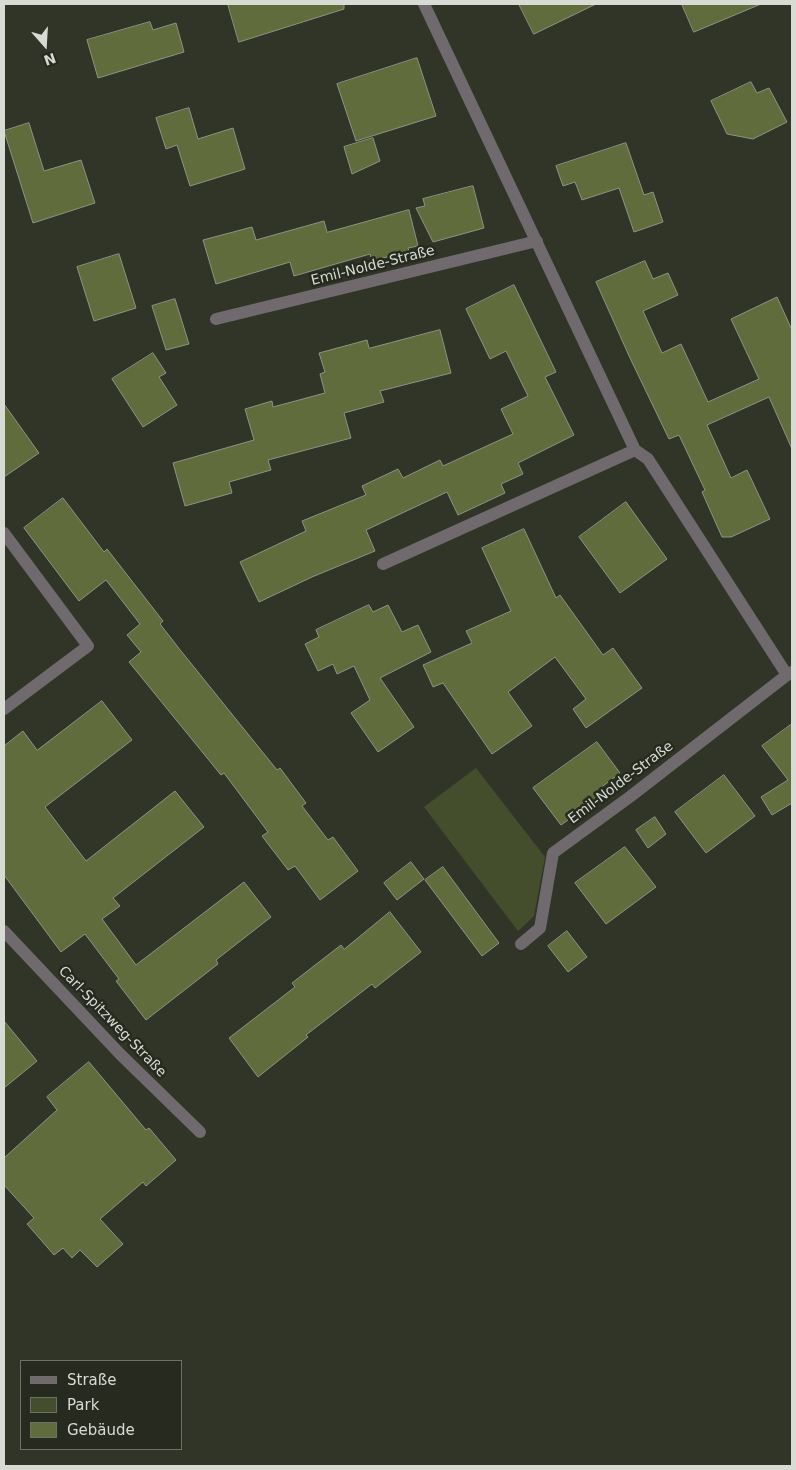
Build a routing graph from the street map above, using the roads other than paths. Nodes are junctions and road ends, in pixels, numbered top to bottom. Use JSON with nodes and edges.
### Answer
{"nodes":[{"id":1,"x":424,"y":4,"type":"edge"},
{"id":2,"x":537,"y":241,"type":"junction"},
{"id":3,"x":216,"y":319,"type":"dead end"},
{"id":4,"x":635,"y":450,"type":"junction"},
{"id":5,"x":4,"y":533,"type":"edge"},
{"id":6,"x":383,"y":564,"type":"dead end"},
{"id":7,"x":789,"y":674,"type":"edge"},
{"id":8,"x":4,"y":709,"type":"edge"},
{"id":9,"x":4,"y":931,"type":"edge"},
{"id":10,"x":521,"y":944,"type":"dead end"},
{"id":11,"x":200,"y":1132,"type":"dead end"}],
"edges":[{"from":1,"to":2,"type":"street","name":"Emil-Nolde-Straße"},
{"from":2,"to":3,"type":"street","name":"Emil-Nolde-Straße"},
{"from":2,"to":4,"type":"street","name":"Emil-Nolde-Straße"},
{"from":4,"to":6,"type":"street"},
{"from":4,"to":7,"type":"street","name":"Emil-Nolde-Straße"},
{"from":5,"to":8,"type":"street"},
{"from":7,"to":10,"type":"street","name":"Emil-Nolde-Straße"},
{"from":9,"to":11,"type":"street","name":"Carl-Spitzweg-Straße"}]}
